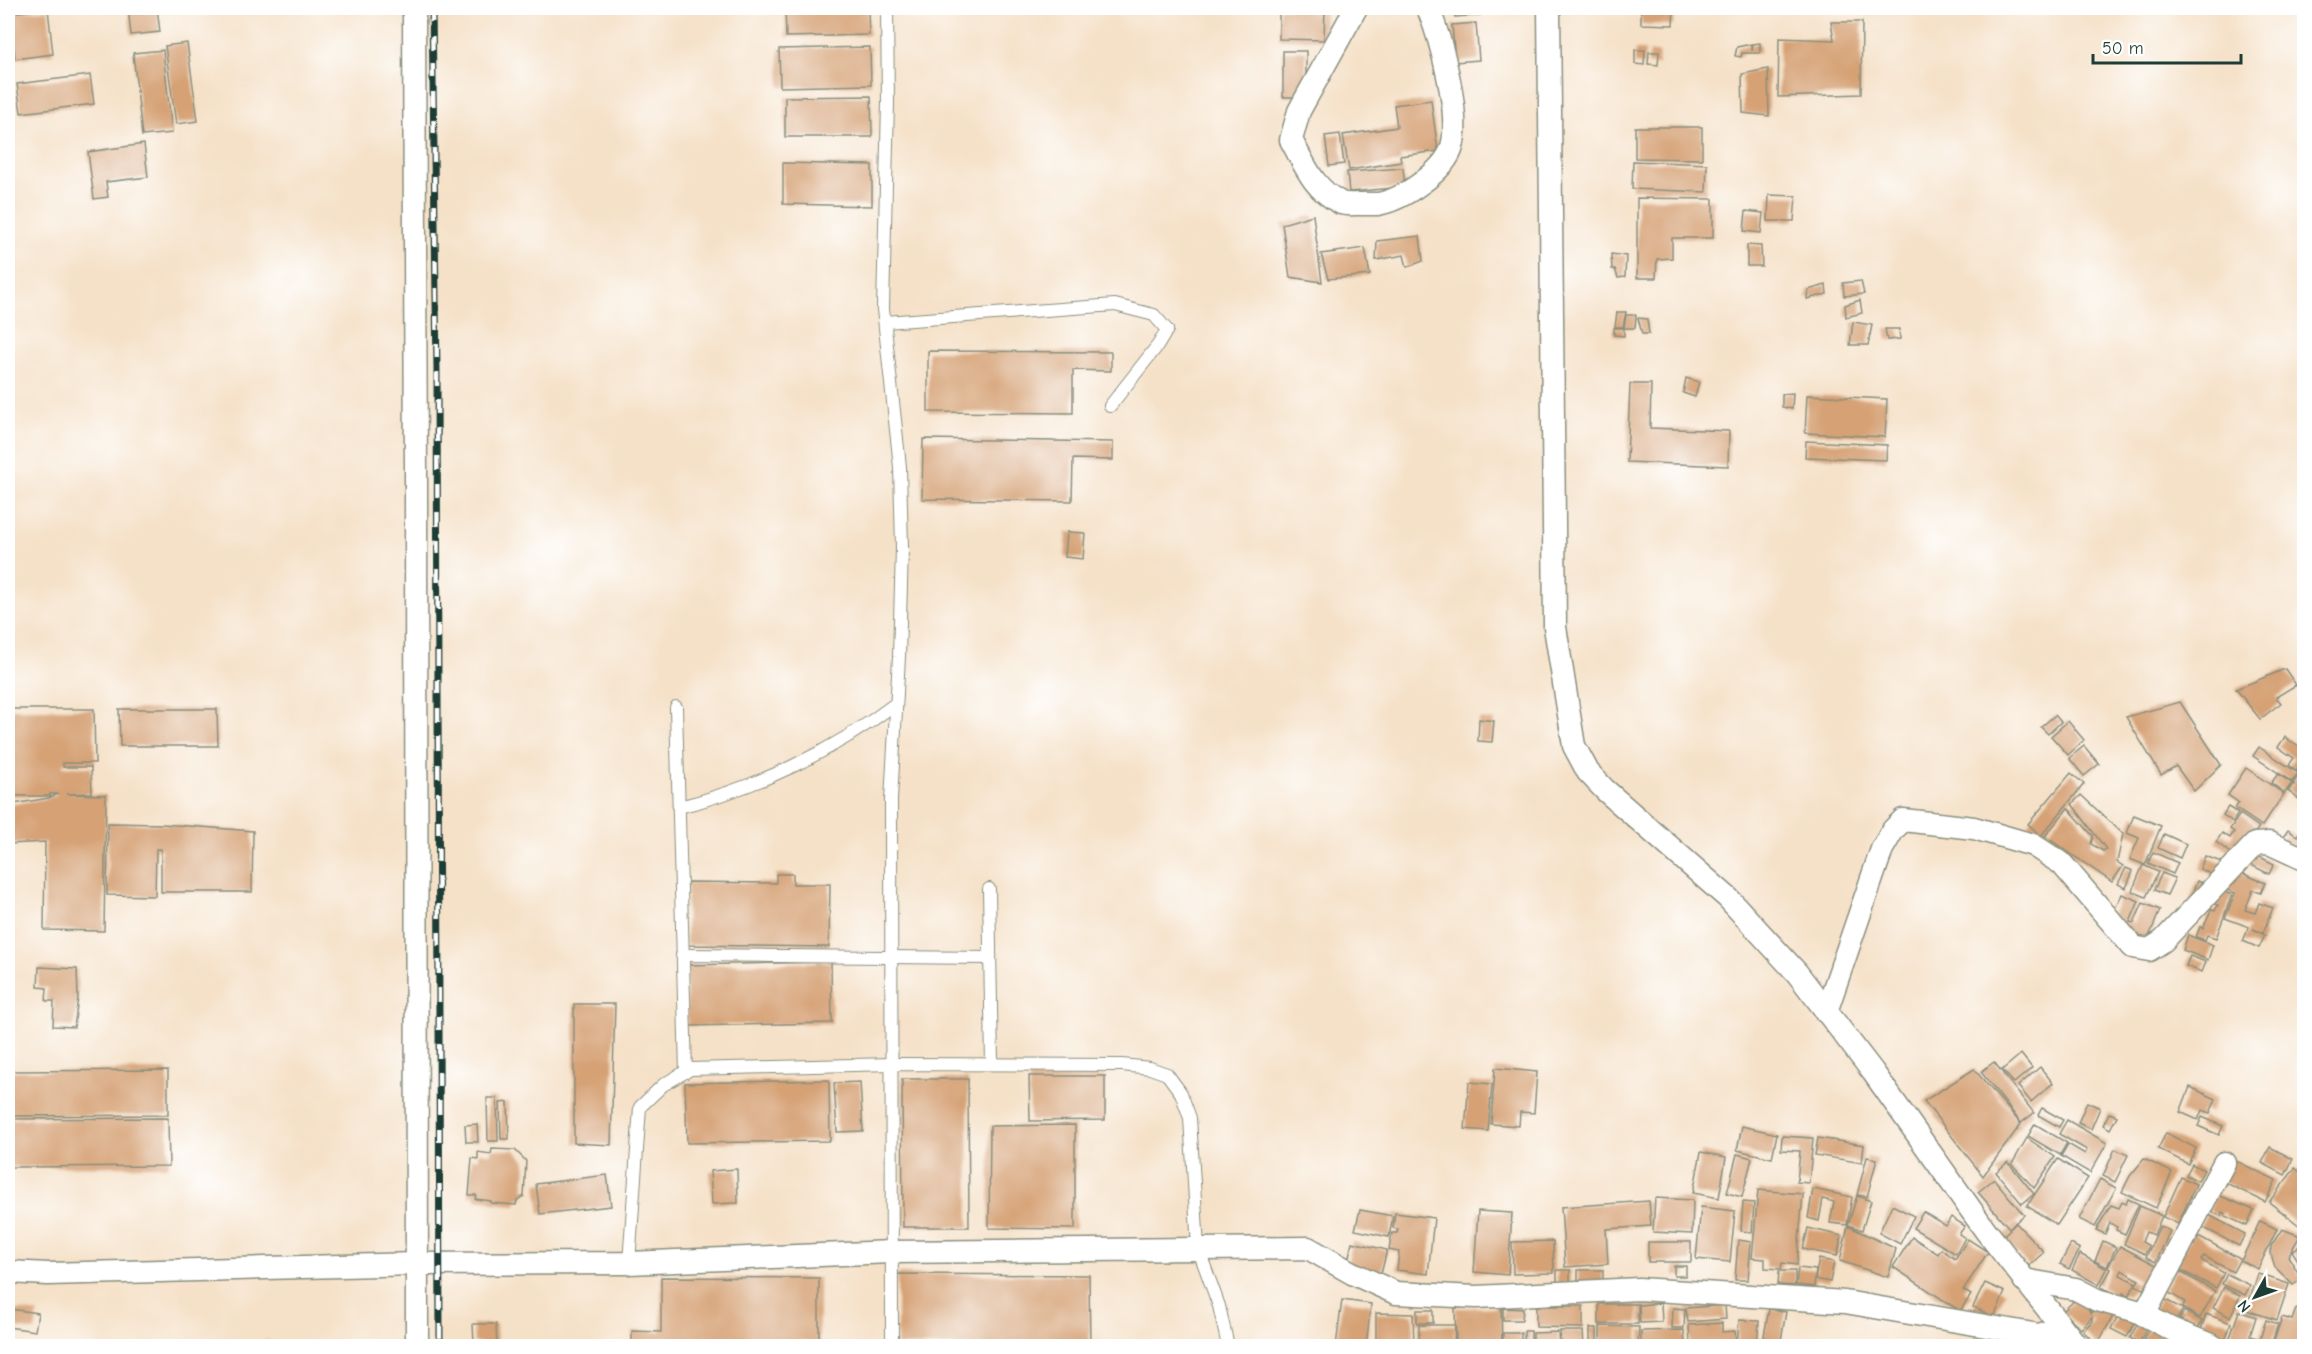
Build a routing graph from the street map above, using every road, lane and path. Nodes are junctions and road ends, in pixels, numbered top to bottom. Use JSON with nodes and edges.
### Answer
{"nodes":[{"id":1,"x":414,"y":8,"type":"edge"},
{"id":2,"x":887,"y":8,"type":"edge"},
{"id":3,"x":1356,"y":8,"type":"edge"},
{"id":4,"x":1428,"y":8,"type":"edge"},
{"id":5,"x":1549,"y":8,"type":"edge"},
{"id":6,"x":885,"y":322,"type":"junction"},
{"id":7,"x":1110,"y":406,"type":"dead end"},
{"id":8,"x":896,"y":704,"type":"junction"},
{"id":9,"x":676,"y":707,"type":"dead end"},
{"id":10,"x":679,"y":807,"type":"junction"},
{"id":11,"x":2304,"y":859,"type":"edge"},
{"id":12,"x":989,"y":889,"type":"dead end"},
{"id":13,"x":682,"y":955,"type":"junction"},
{"id":14,"x":892,"y":957,"type":"junction"},
{"id":15,"x":990,"y":958,"type":"junction"},
{"id":16,"x":1826,"y":1012,"type":"junction"},
{"id":17,"x":892,"y":1064,"type":"junction"},
{"id":18,"x":992,"y":1064,"type":"junction"},
{"id":19,"x":686,"y":1071,"type":"junction"},
{"id":20,"x":2224,"y":1163,"type":"dead end"},
{"id":21,"x":1198,"y":1248,"type":"junction"},
{"id":22,"x":891,"y":1252,"type":"junction"},
{"id":23,"x":629,"y":1263,"type":"junction"},
{"id":24,"x":416,"y":1264,"type":"junction"},
{"id":25,"x":8,"y":1272,"type":"edge"},
{"id":26,"x":2024,"y":1280,"type":"junction"},
{"id":27,"x":2144,"y":1315,"type":"junction"},
{"id":28,"x":2062,"y":1328,"type":"junction"},
{"id":29,"x":417,"y":1347,"type":"edge"},
{"id":30,"x":892,"y":1347,"type":"edge"},
{"id":31,"x":1228,"y":1347,"type":"edge"},
{"id":32,"x":2077,"y":1347,"type":"edge"},
{"id":33,"x":2213,"y":1347,"type":"edge"}],
"edges":[{"from":1,"to":24,"type":"street"},
{"from":2,"to":6,"type":"lane"},
{"from":3,"to":4,"type":"street"},
{"from":5,"to":16,"type":"street"},
{"from":6,"to":7,"type":"lane"},
{"from":6,"to":8,"type":"lane"},
{"from":8,"to":10,"type":"lane"},
{"from":8,"to":14,"type":"lane"},
{"from":9,"to":10,"type":"lane"},
{"from":10,"to":13,"type":"lane"},
{"from":11,"to":16,"type":"street"},
{"from":12,"to":15,"type":"lane"},
{"from":13,"to":14,"type":"lane"},
{"from":13,"to":19,"type":"lane"},
{"from":14,"to":15,"type":"lane"},
{"from":14,"to":17,"type":"lane"},
{"from":15,"to":18,"type":"lane"},
{"from":16,"to":26,"type":"street"},
{"from":17,"to":18,"type":"lane"},
{"from":17,"to":19,"type":"lane"},
{"from":17,"to":22,"type":"lane"},
{"from":18,"to":21,"type":"lane"},
{"from":19,"to":23,"type":"lane"},
{"from":20,"to":27,"type":"street"},
{"from":21,"to":22,"type":"street"},
{"from":21,"to":28,"type":"street"},
{"from":21,"to":31,"type":"lane"},
{"from":22,"to":23,"type":"street"},
{"from":22,"to":30,"type":"lane"},
{"from":23,"to":24,"type":"street"},
{"from":24,"to":25,"type":"street"},
{"from":24,"to":29,"type":"street"},
{"from":26,"to":27,"type":"street"},
{"from":26,"to":28,"type":"street"},
{"from":27,"to":33,"type":"street"},
{"from":28,"to":32,"type":"street"}]}
